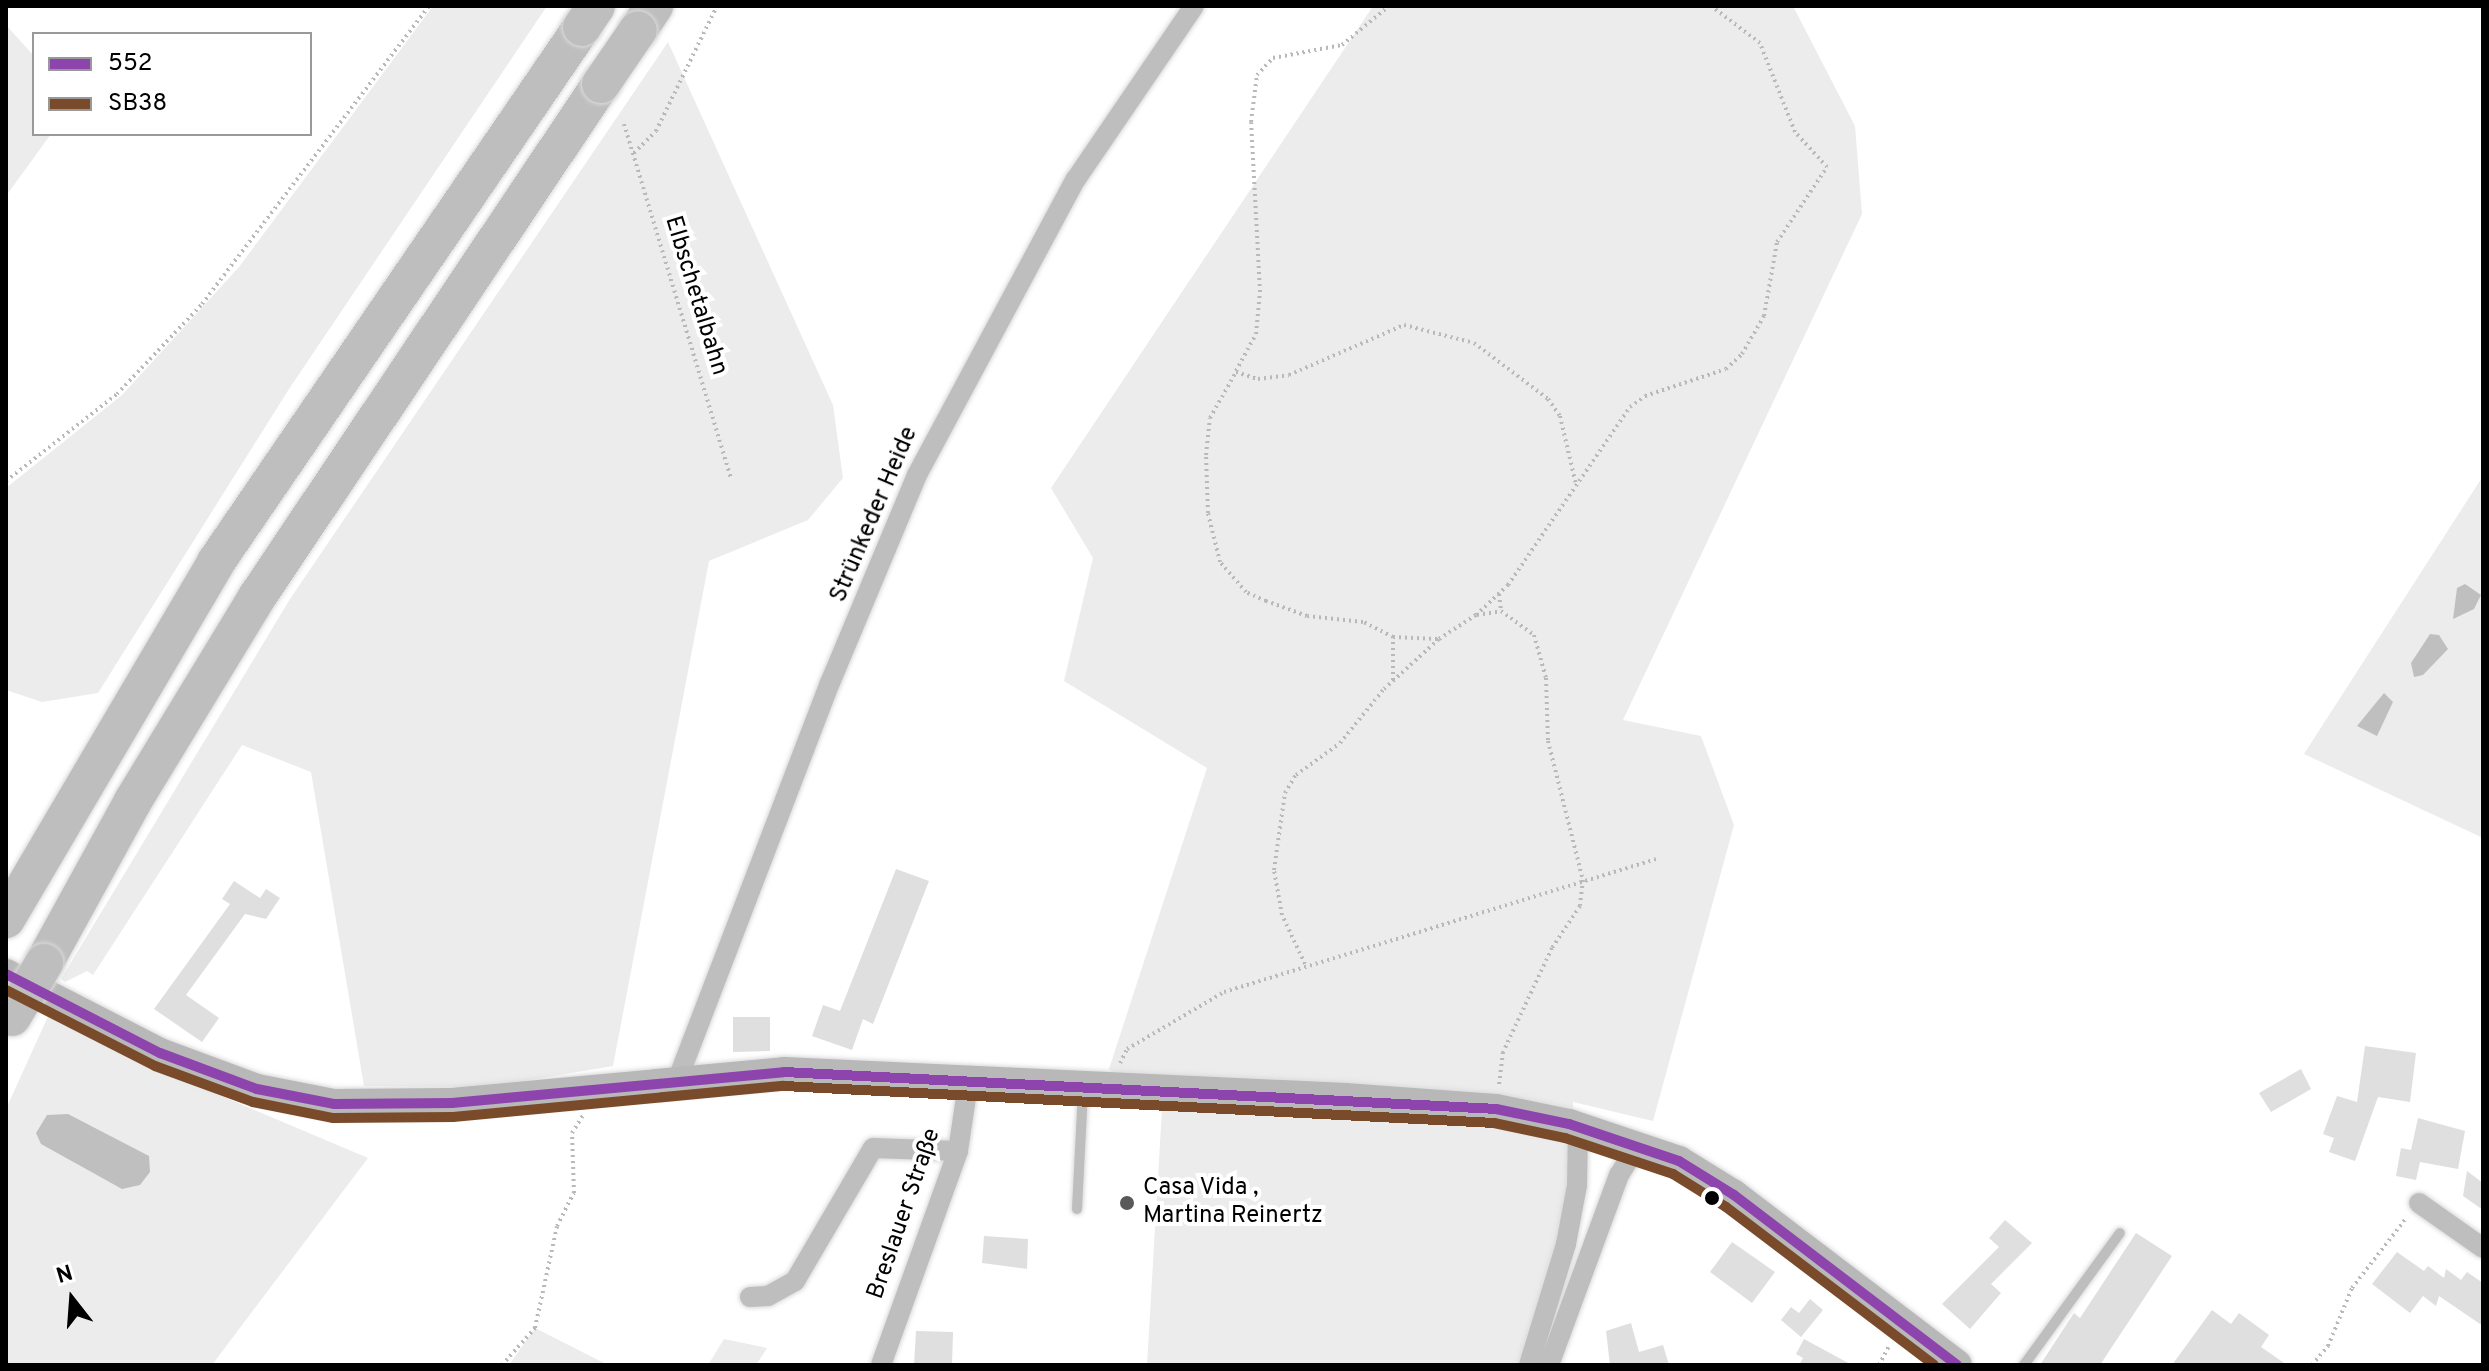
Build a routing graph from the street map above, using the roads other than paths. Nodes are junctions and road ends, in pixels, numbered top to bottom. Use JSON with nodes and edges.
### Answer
{"nodes":[{"id":1,"x":1194,"y":6,"type":"edge"},
{"id":2,"x":589,"y":16,"type":"edge"},
{"id":3,"x":646,"y":18,"type":"edge"},
{"id":4,"x":6,"y":919,"type":"edge"},
{"id":5,"x":6,"y":974,"type":"edge"},
{"id":6,"x":9,"y":1022,"type":"edge"},
{"id":7,"x":969,"y":1077,"type":"junction"},
{"id":8,"x":677,"y":1081,"type":"junction"},
{"id":9,"x":1095,"y":1086,"type":"junction"},
{"id":10,"x":1578,"y":1126,"type":"junction"},
{"id":11,"x":1638,"y":1144,"type":"junction"},
{"id":12,"x":958,"y":1151,"type":"junction"},
{"id":13,"x":2419,"y":1203,"type":"road end"},
{"id":14,"x":1077,"y":1209,"type":"dead end"},
{"id":15,"x":2120,"y":1233,"type":"dead end"},
{"id":16,"x":2483,"y":1248,"type":"edge"},
{"id":17,"x":750,"y":1297,"type":"dead end"},
{"id":18,"x":881,"y":1365,"type":"edge"},
{"id":19,"x":1529,"y":1365,"type":"edge"},
{"id":20,"x":1549,"y":1365,"type":"edge"},
{"id":21,"x":1957,"y":1365,"type":"edge"},
{"id":22,"x":2024,"y":1365,"type":"edge"}],
"edges":[{"from":1,"to":8,"type":"street","name":"Strünkeder Heide"},
{"from":2,"to":4,"type":"highway"},
{"from":3,"to":6,"type":"highway","bridge":true},
{"from":5,"to":8,"type":"main road"},
{"from":7,"to":8,"type":"main road"},
{"from":7,"to":9,"type":"main road"},
{"from":7,"to":12,"type":"street","name":"Breslauer Straße"},
{"from":9,"to":10,"type":"main road"},
{"from":9,"to":14,"type":"lane"},
{"from":10,"to":11,"type":"main road"},
{"from":10,"to":19,"type":"street"},
{"from":11,"to":20,"type":"street"},
{"from":11,"to":21,"type":"main road"},
{"from":12,"to":17,"type":"street"},
{"from":12,"to":18,"type":"street","name":"Breslauer Straße"},
{"from":13,"to":16,"type":"street"},
{"from":15,"to":22,"type":"lane"}]}
